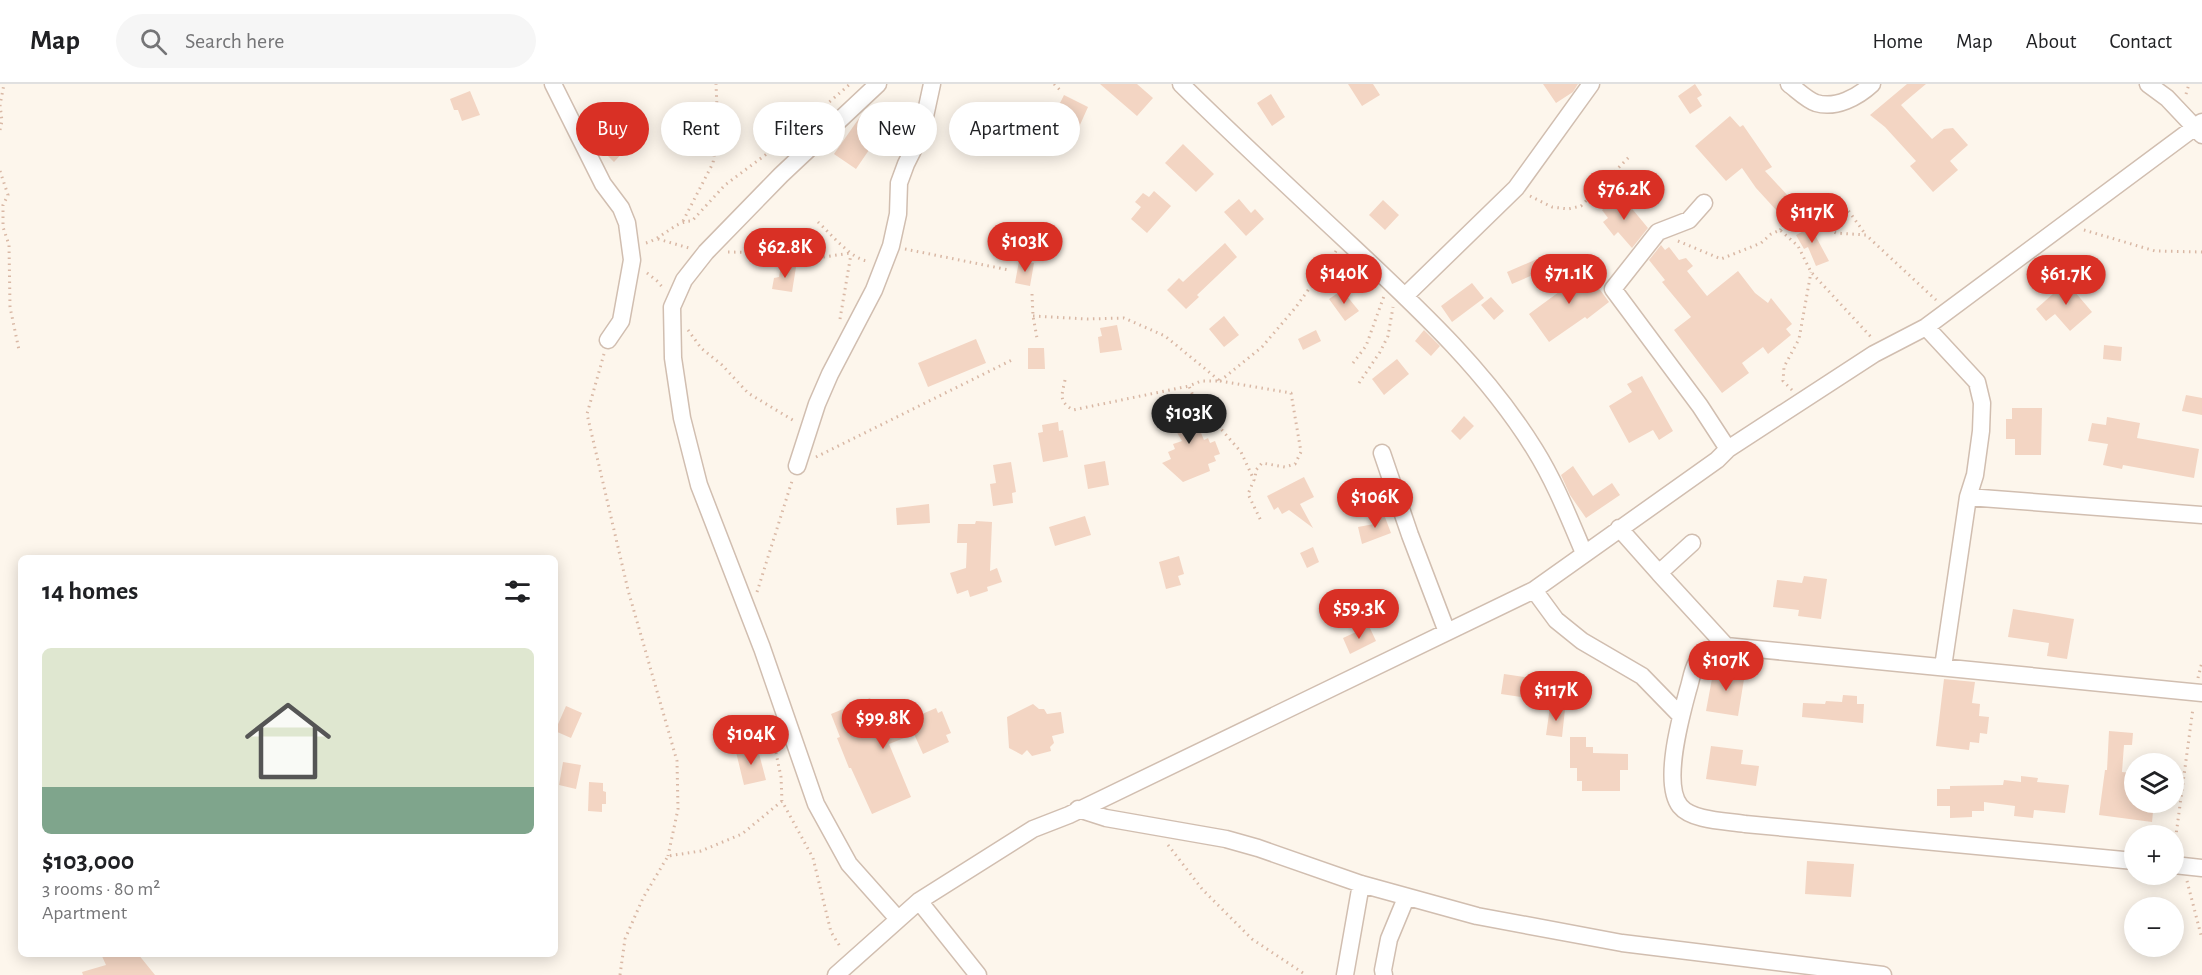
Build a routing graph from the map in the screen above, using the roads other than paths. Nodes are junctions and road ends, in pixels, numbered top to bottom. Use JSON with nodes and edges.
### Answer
{"nodes":[{"id":1,"x":553,"y":84,"type":"edge"},
{"id":2,"x":878,"y":84,"type":"edge"},
{"id":3,"x":932,"y":84,"type":"edge"},
{"id":4,"x":1181,"y":84,"type":"edge"},
{"id":5,"x":1590,"y":84,"type":"edge"},
{"id":6,"x":1789,"y":84,"type":"edge"},
{"id":7,"x":1872,"y":84,"type":"edge"},
{"id":8,"x":2148,"y":84,"type":"edge"},
{"id":9,"x":2199,"y":128,"type":"edge"},
{"id":10,"x":1704,"y":203,"type":"dead end"},
{"id":11,"x":1397,"y":288,"type":"junction"},
{"id":12,"x":1926,"y":327,"type":"junction"},
{"id":13,"x":608,"y":340,"type":"road end"},
{"id":14,"x":1728,"y":448,"type":"junction"},
{"id":15,"x":1382,"y":453,"type":"dead end"},
{"id":16,"x":797,"y":466,"type":"road end"},
{"id":17,"x":1968,"y":497,"type":"junction"},
{"id":18,"x":2202,"y":515,"type":"edge"},
{"id":19,"x":1619,"y":528,"type":"junction"},
{"id":20,"x":1692,"y":543,"type":"dead end"},
{"id":21,"x":1584,"y":553,"type":"junction"},
{"id":22,"x":1659,"y":573,"type":"junction"},
{"id":23,"x":1534,"y":590,"type":"junction"},
{"id":24,"x":1447,"y":632,"type":"junction"},
{"id":25,"x":1726,"y":646,"type":"junction"},
{"id":26,"x":1943,"y":667,"type":"junction"},
{"id":27,"x":2199,"y":693,"type":"edge"},
{"id":28,"x":1681,"y":716,"type":"junction"},
{"id":29,"x":1078,"y":809,"type":"junction"},
{"id":30,"x":2124,"y":860,"type":"edge"},
{"id":31,"x":2184,"y":866,"type":"edge"},
{"id":32,"x":2202,"y":868,"type":"edge"},
{"id":33,"x":1361,"y":884,"type":"junction"},
{"id":34,"x":1406,"y":898,"type":"junction"},
{"id":35,"x":919,"y":901,"type":"junction"},
{"id":36,"x":898,"y":920,"type":"junction"},
{"id":37,"x":836,"y":975,"type":"edge"},
{"id":38,"x":978,"y":975,"type":"edge"},
{"id":39,"x":1345,"y":975,"type":"edge"},
{"id":40,"x":1384,"y":975,"type":"edge"},
{"id":41,"x":1883,"y":975,"type":"edge"}],
"edges":[{"from":1,"to":13,"type":"street"},
{"from":2,"to":36,"type":"street"},
{"from":3,"to":16,"type":"street"},
{"from":4,"to":11,"type":"street"},
{"from":5,"to":11,"type":"street"},
{"from":6,"to":7,"type":"street"},
{"from":8,"to":9,"type":"street"},
{"from":9,"to":12,"type":"street"},
{"from":10,"to":14,"type":"street"},
{"from":11,"to":21,"type":"street"},
{"from":12,"to":14,"type":"street"},
{"from":12,"to":17,"type":"street"},
{"from":14,"to":19,"type":"street"},
{"from":15,"to":24,"type":"street"},
{"from":17,"to":18,"type":"street"},
{"from":17,"to":26,"type":"street"},
{"from":19,"to":21,"type":"street"},
{"from":19,"to":22,"type":"street"},
{"from":20,"to":22,"type":"street"},
{"from":21,"to":23,"type":"street"},
{"from":22,"to":25,"type":"street"},
{"from":23,"to":24,"type":"street"},
{"from":23,"to":28,"type":"street"},
{"from":24,"to":29,"type":"street"},
{"from":25,"to":26,"type":"street"},
{"from":25,"to":28,"type":"street"},
{"from":26,"to":27,"type":"street"},
{"from":28,"to":30,"type":"street"},
{"from":29,"to":33,"type":"street"},
{"from":29,"to":35,"type":"street"},
{"from":31,"to":32,"type":"street"},
{"from":33,"to":34,"type":"street"},
{"from":33,"to":39,"type":"street"},
{"from":34,"to":40,"type":"street"},
{"from":34,"to":41,"type":"street"},
{"from":35,"to":36,"type":"street"},
{"from":35,"to":38,"type":"street"},
{"from":36,"to":37,"type":"street"}]}
